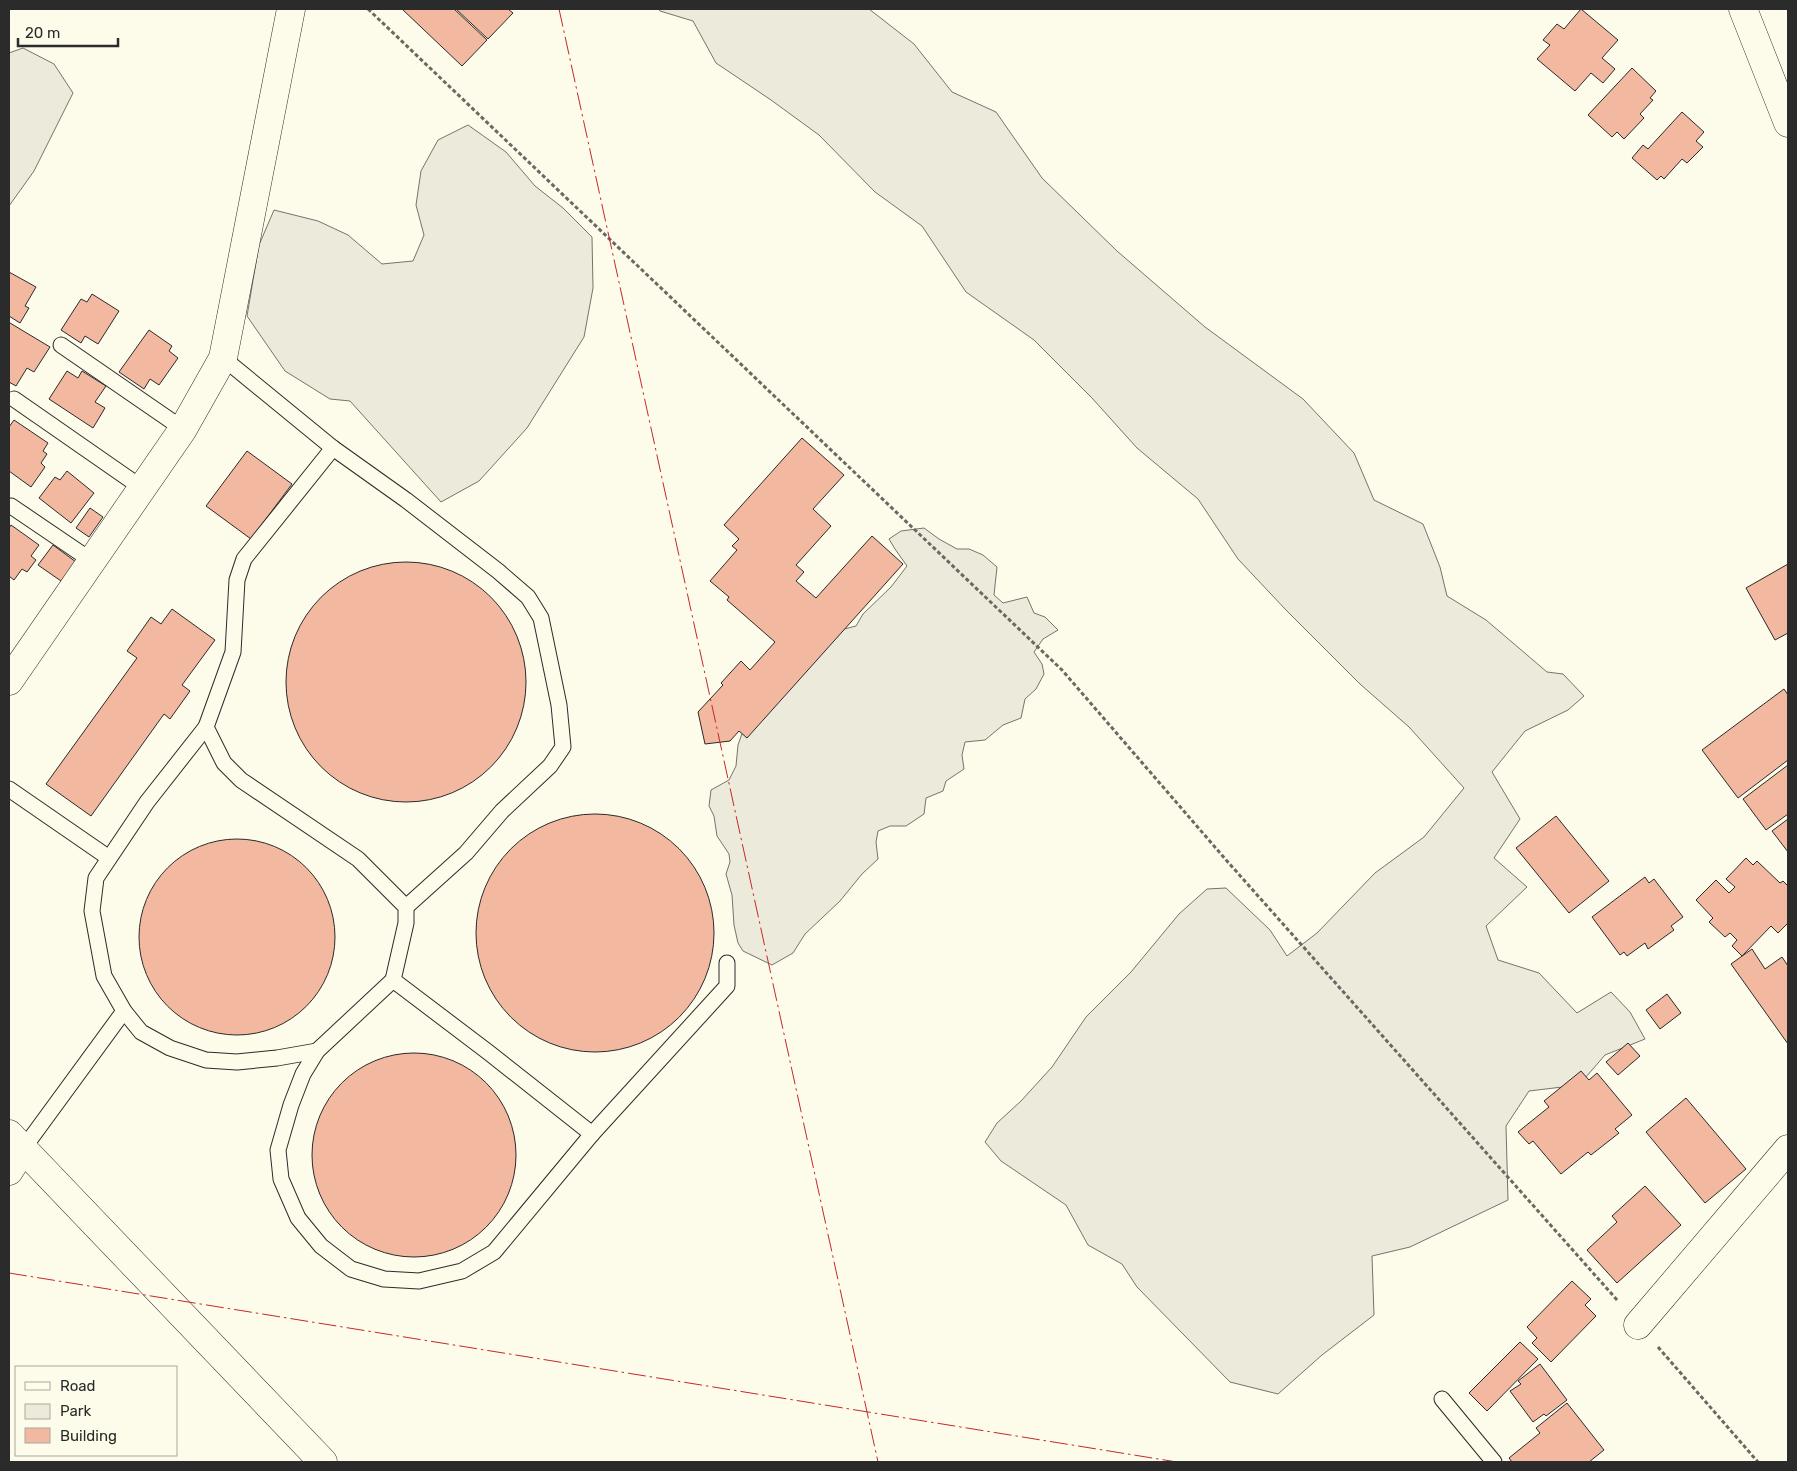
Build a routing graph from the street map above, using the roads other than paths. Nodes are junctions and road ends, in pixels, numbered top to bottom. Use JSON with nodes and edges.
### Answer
{"nodes":[{"id":1,"x":291,"y":9,"type":"edge"},
{"id":2,"x":1744,"y":9,"type":"edge"},
{"id":3,"x":1788,"y":124,"type":"edge"},
{"id":4,"x":61,"y":345,"type":"dead end"},
{"id":5,"x":223,"y":358,"type":"junction"},
{"id":6,"x":14,"y":399,"type":"dead end"},
{"id":7,"x":183,"y":429,"type":"junction"},
{"id":8,"x":333,"y":448,"type":"junction"},
{"id":9,"x":142,"y":488,"type":"junction"},
{"id":10,"x":11,"y":506,"type":"dead end"},
{"id":11,"x":92,"y":561,"type":"junction"},
{"id":12,"x":9,"y":681,"type":"edge"},
{"id":13,"x":206,"y":727,"type":"junction"},
{"id":14,"x":9,"y":789,"type":"edge"},
{"id":15,"x":109,"y":858,"type":"junction"},
{"id":16,"x":406,"y":907,"type":"junction"},
{"id":17,"x":727,"y":963,"type":"dead end"},
{"id":18,"x":393,"y":980,"type":"junction"},
{"id":19,"x":124,"y":1012,"type":"junction"},
{"id":20,"x":317,"y":1050,"type":"junction"},
{"id":21,"x":592,"y":1134,"type":"junction"},
{"id":22,"x":1788,"y":1149,"type":"edge"},
{"id":23,"x":14,"y":1151,"type":"edge"},
{"id":24,"x":1638,"y":1325,"type":"road end"},
{"id":25,"x":1442,"y":1399,"type":"dead end"},
{"id":26,"x":323,"y":1462,"type":"edge"},
{"id":27,"x":1494,"y":1462,"type":"edge"}],
"edges":[{"from":1,"to":5,"type":"street"},
{"from":2,"to":3,"type":"street"},
{"from":4,"to":7,"type":"lane"},
{"from":5,"to":7,"type":"street"},
{"from":5,"to":8,"type":"lane"},
{"from":6,"to":9,"type":"lane"},
{"from":7,"to":9,"type":"street"},
{"from":8,"to":13,"type":"lane"},
{"from":8,"to":16,"type":"lane"},
{"from":9,"to":11,"type":"street"},
{"from":10,"to":11,"type":"lane"},
{"from":11,"to":12,"type":"street"},
{"from":13,"to":15,"type":"lane"},
{"from":13,"to":16,"type":"lane"},
{"from":14,"to":15,"type":"lane"},
{"from":15,"to":19,"type":"lane"},
{"from":16,"to":18,"type":"lane"},
{"from":17,"to":21,"type":"lane"},
{"from":18,"to":20,"type":"lane"},
{"from":18,"to":21,"type":"lane"},
{"from":19,"to":20,"type":"lane"},
{"from":19,"to":23,"type":"lane"},
{"from":20,"to":21,"type":"lane"},
{"from":22,"to":24,"type":"street"},
{"from":23,"to":26,"type":"street"},
{"from":25,"to":27,"type":"lane"}]}
